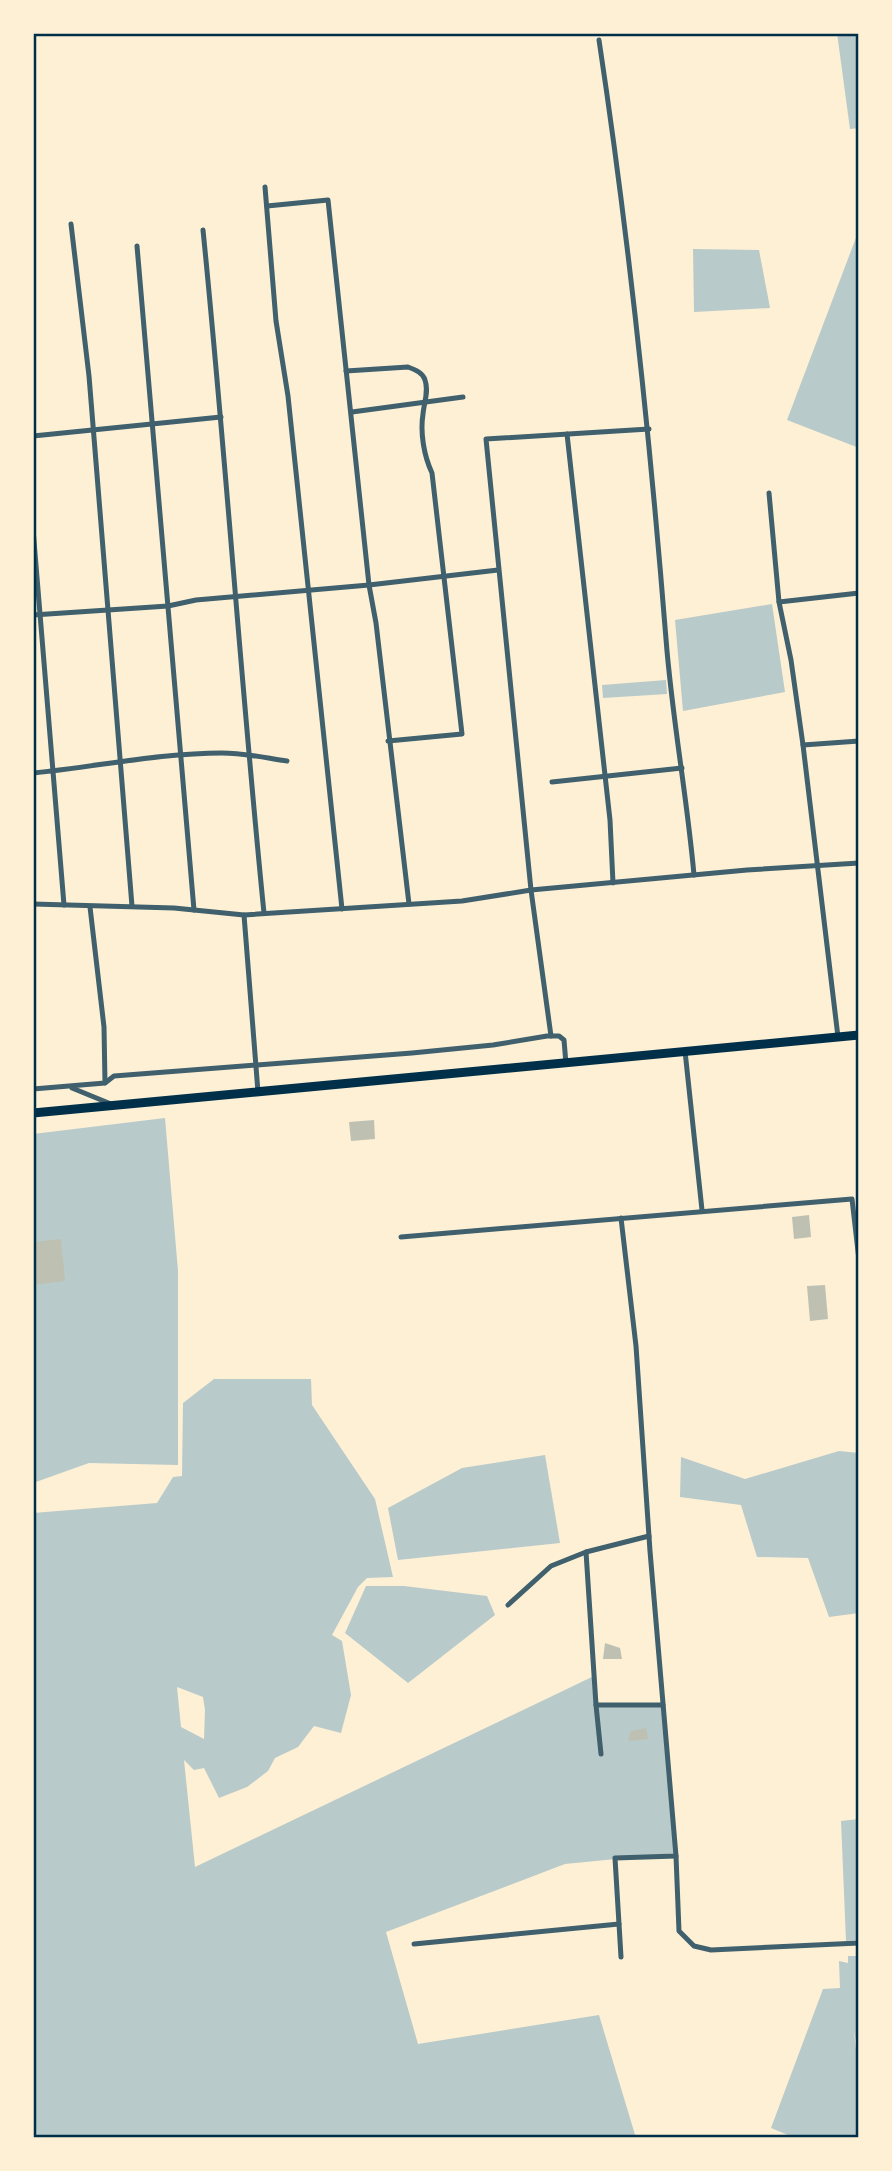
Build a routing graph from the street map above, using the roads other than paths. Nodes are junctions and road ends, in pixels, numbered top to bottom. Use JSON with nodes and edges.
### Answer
{"nodes":[{"id":1,"x":599,"y":40,"type":"dead end"},
{"id":2,"x":265,"y":187,"type":"dead end"},
{"id":3,"x":267,"y":206,"type":"junction"},
{"id":4,"x":71,"y":225,"type":"dead end"},
{"id":5,"x":203,"y":230,"type":"dead end"},
{"id":6,"x":137,"y":246,"type":"dead end"},
{"id":7,"x":346,"y":371,"type":"junction"},
{"id":8,"x":463,"y":397,"type":"dead end"},
{"id":9,"x":425,"y":402,"type":"junction"},
{"id":10,"x":352,"y":412,"type":"junction"},
{"id":11,"x":221,"y":417,"type":"junction"},
{"id":12,"x":154,"y":424,"type":"junction"},
{"id":13,"x":92,"y":429,"type":"junction"},
{"id":14,"x":649,"y":429,"type":"junction"},
{"id":15,"x":567,"y":434,"type":"junction"},
{"id":16,"x":33,"y":436,"type":"edge"},
{"id":17,"x":769,"y":493,"type":"dead end"},
{"id":18,"x":33,"y":529,"type":"edge"},
{"id":19,"x":498,"y":570,"type":"junction"},
{"id":20,"x":443,"y":576,"type":"junction"},
{"id":21,"x":369,"y":585,"type":"junction"},
{"id":22,"x":308,"y":590,"type":"junction"},
{"id":23,"x":859,"y":593,"type":"edge"},
{"id":24,"x":234,"y":597,"type":"junction"},
{"id":25,"x":779,"y":602,"type":"junction"},
{"id":26,"x":168,"y":606,"type":"junction"},
{"id":27,"x":108,"y":610,"type":"junction"},
{"id":28,"x":33,"y":615,"type":"edge"},
{"id":29,"x":41,"y":615,"type":"junction"},
{"id":30,"x":388,"y":741,"type":"junction"},
{"id":31,"x":859,"y":741,"type":"edge"},
{"id":32,"x":803,"y":745,"type":"junction"},
{"id":33,"x":248,"y":755,"type":"junction"},
{"id":34,"x":180,"y":756,"type":"junction"},
{"id":35,"x":287,"y":761,"type":"dead end"},
{"id":36,"x":120,"y":763,"type":"junction"},
{"id":37,"x":682,"y":768,"type":"junction"},
{"id":38,"x":54,"y":771,"type":"junction"},
{"id":39,"x":33,"y":773,"type":"edge"},
{"id":40,"x":606,"y":776,"type":"junction"},
{"id":41,"x":552,"y":782,"type":"dead end"},
{"id":42,"x":859,"y":863,"type":"edge"},
{"id":43,"x":818,"y":867,"type":"junction"},
{"id":44,"x":694,"y":875,"type":"junction"},
{"id":45,"x":612,"y":883,"type":"junction"},
{"id":46,"x":531,"y":890,"type":"junction"},
{"id":47,"x":33,"y":904,"type":"edge"},
{"id":48,"x":409,"y":904,"type":"junction"},
{"id":49,"x":64,"y":905,"type":"junction"},
{"id":50,"x":132,"y":906,"type":"junction"},
{"id":51,"x":90,"y":907,"type":"junction"},
{"id":52,"x":342,"y":909,"type":"junction"},
{"id":53,"x":194,"y":910,"type":"junction"},
{"id":54,"x":264,"y":913,"type":"junction"},
{"id":55,"x":244,"y":915,"type":"junction"},
{"id":56,"x":859,"y":1035,"type":"edge"},
{"id":57,"x":551,"y":1036,"type":"junction"},
{"id":58,"x":838,"y":1037,"type":"junction"},
{"id":59,"x":685,"y":1051,"type":"junction"},
{"id":60,"x":566,"y":1063,"type":"junction"},
{"id":61,"x":255,"y":1065,"type":"junction"},
{"id":62,"x":105,"y":1083,"type":"junction"},
{"id":63,"x":70,"y":1087,"type":"junction"},
{"id":64,"x":33,"y":1089,"type":"edge"},
{"id":65,"x":258,"y":1092,"type":"junction"},
{"id":66,"x":111,"y":1104,"type":"junction"},
{"id":67,"x":33,"y":1113,"type":"edge"},
{"id":68,"x":702,"y":1210,"type":"junction"},
{"id":69,"x":621,"y":1218,"type":"junction"},
{"id":70,"x":401,"y":1237,"type":"dead end"},
{"id":71,"x":859,"y":1260,"type":"edge"},
{"id":72,"x":649,"y":1536,"type":"junction"},
{"id":73,"x":586,"y":1552,"type":"junction"},
{"id":74,"x":508,"y":1605,"type":"dead end"},
{"id":75,"x":663,"y":1705,"type":"junction"},
{"id":76,"x":597,"y":1706,"type":"junction"},
{"id":77,"x":601,"y":1755,"type":"dead end"},
{"id":78,"x":676,"y":1856,"type":"junction"},
{"id":79,"x":619,"y":1924,"type":"junction"},
{"id":80,"x":859,"y":1943,"type":"edge"},
{"id":81,"x":414,"y":1944,"type":"dead end"},
{"id":82,"x":621,"y":1957,"type":"dead end"}],
"edges":[{"from":1,"to":14,"type":"street"},
{"from":2,"to":3,"type":"street"},
{"from":3,"to":7,"type":"street"},
{"from":3,"to":22,"type":"street"},
{"from":4,"to":13,"type":"street"},
{"from":5,"to":11,"type":"street"},
{"from":6,"to":12,"type":"street"},
{"from":7,"to":9,"type":"street"},
{"from":7,"to":10,"type":"street"},
{"from":8,"to":9,"type":"street"},
{"from":9,"to":10,"type":"street"},
{"from":9,"to":20,"type":"street"},
{"from":10,"to":21,"type":"street"},
{"from":11,"to":12,"type":"street"},
{"from":11,"to":24,"type":"street"},
{"from":12,"to":13,"type":"street"},
{"from":12,"to":26,"type":"street"},
{"from":13,"to":16,"type":"street"},
{"from":13,"to":27,"type":"street"},
{"from":14,"to":15,"type":"street"},
{"from":14,"to":37,"type":"street"},
{"from":15,"to":19,"type":"street"},
{"from":15,"to":40,"type":"street"},
{"from":17,"to":25,"type":"street"},
{"from":18,"to":29,"type":"street"},
{"from":19,"to":20,"type":"street"},
{"from":19,"to":46,"type":"street"},
{"from":20,"to":21,"type":"street"},
{"from":20,"to":30,"type":"street"},
{"from":21,"to":22,"type":"street"},
{"from":21,"to":30,"type":"street"},
{"from":22,"to":24,"type":"street"},
{"from":22,"to":52,"type":"street"},
{"from":23,"to":25,"type":"street"},
{"from":24,"to":26,"type":"street"},
{"from":24,"to":33,"type":"street"},
{"from":25,"to":32,"type":"street"},
{"from":26,"to":27,"type":"street"},
{"from":26,"to":34,"type":"street"},
{"from":27,"to":29,"type":"street"},
{"from":27,"to":36,"type":"street"},
{"from":28,"to":29,"type":"street"},
{"from":29,"to":38,"type":"street"},
{"from":30,"to":48,"type":"street"},
{"from":31,"to":32,"type":"street"},
{"from":32,"to":43,"type":"street"},
{"from":33,"to":34,"type":"street"},
{"from":33,"to":35,"type":"street"},
{"from":33,"to":54,"type":"street"},
{"from":34,"to":36,"type":"street"},
{"from":34,"to":53,"type":"street"},
{"from":36,"to":38,"type":"street"},
{"from":36,"to":50,"type":"street"},
{"from":37,"to":40,"type":"street"},
{"from":37,"to":44,"type":"street"},
{"from":38,"to":39,"type":"street"},
{"from":38,"to":49,"type":"street"},
{"from":40,"to":41,"type":"street"},
{"from":40,"to":45,"type":"street"},
{"from":42,"to":43,"type":"street"},
{"from":43,"to":44,"type":"street"},
{"from":43,"to":58,"type":"street"},
{"from":44,"to":45,"type":"street"},
{"from":45,"to":46,"type":"street"},
{"from":46,"to":48,"type":"street"},
{"from":46,"to":57,"type":"street"},
{"from":47,"to":49,"type":"street"},
{"from":48,"to":52,"type":"street"},
{"from":49,"to":51,"type":"street"},
{"from":50,"to":51,"type":"street"},
{"from":50,"to":53,"type":"street"},
{"from":51,"to":62,"type":"street"},
{"from":52,"to":54,"type":"street"},
{"from":53,"to":55,"type":"street"},
{"from":54,"to":55,"type":"street"},
{"from":55,"to":61,"type":"street"},
{"from":56,"to":58,"type":"highway"},
{"from":57,"to":60,"type":"street"},
{"from":57,"to":61,"type":"street"},
{"from":58,"to":59,"type":"highway"},
{"from":59,"to":60,"type":"highway"},
{"from":59,"to":68,"type":"street"},
{"from":60,"to":65,"type":"highway"},
{"from":61,"to":62,"type":"street"},
{"from":61,"to":65,"type":"street"},
{"from":62,"to":63,"type":"street"},
{"from":63,"to":64,"type":"street"},
{"from":63,"to":66,"type":"street"},
{"from":65,"to":66,"type":"highway"},
{"from":66,"to":67,"type":"highway"},
{"from":68,"to":69,"type":"street"},
{"from":68,"to":71,"type":"street"},
{"from":69,"to":70,"type":"street"},
{"from":69,"to":72,"type":"street"},
{"from":72,"to":73,"type":"street"},
{"from":72,"to":75,"type":"street"},
{"from":73,"to":74,"type":"street"},
{"from":73,"to":76,"type":"street"},
{"from":75,"to":76,"type":"street"},
{"from":75,"to":78,"type":"street"},
{"from":76,"to":77,"type":"street"},
{"from":78,"to":79,"type":"street"},
{"from":78,"to":80,"type":"street"},
{"from":79,"to":81,"type":"street"},
{"from":79,"to":82,"type":"street"}]}
